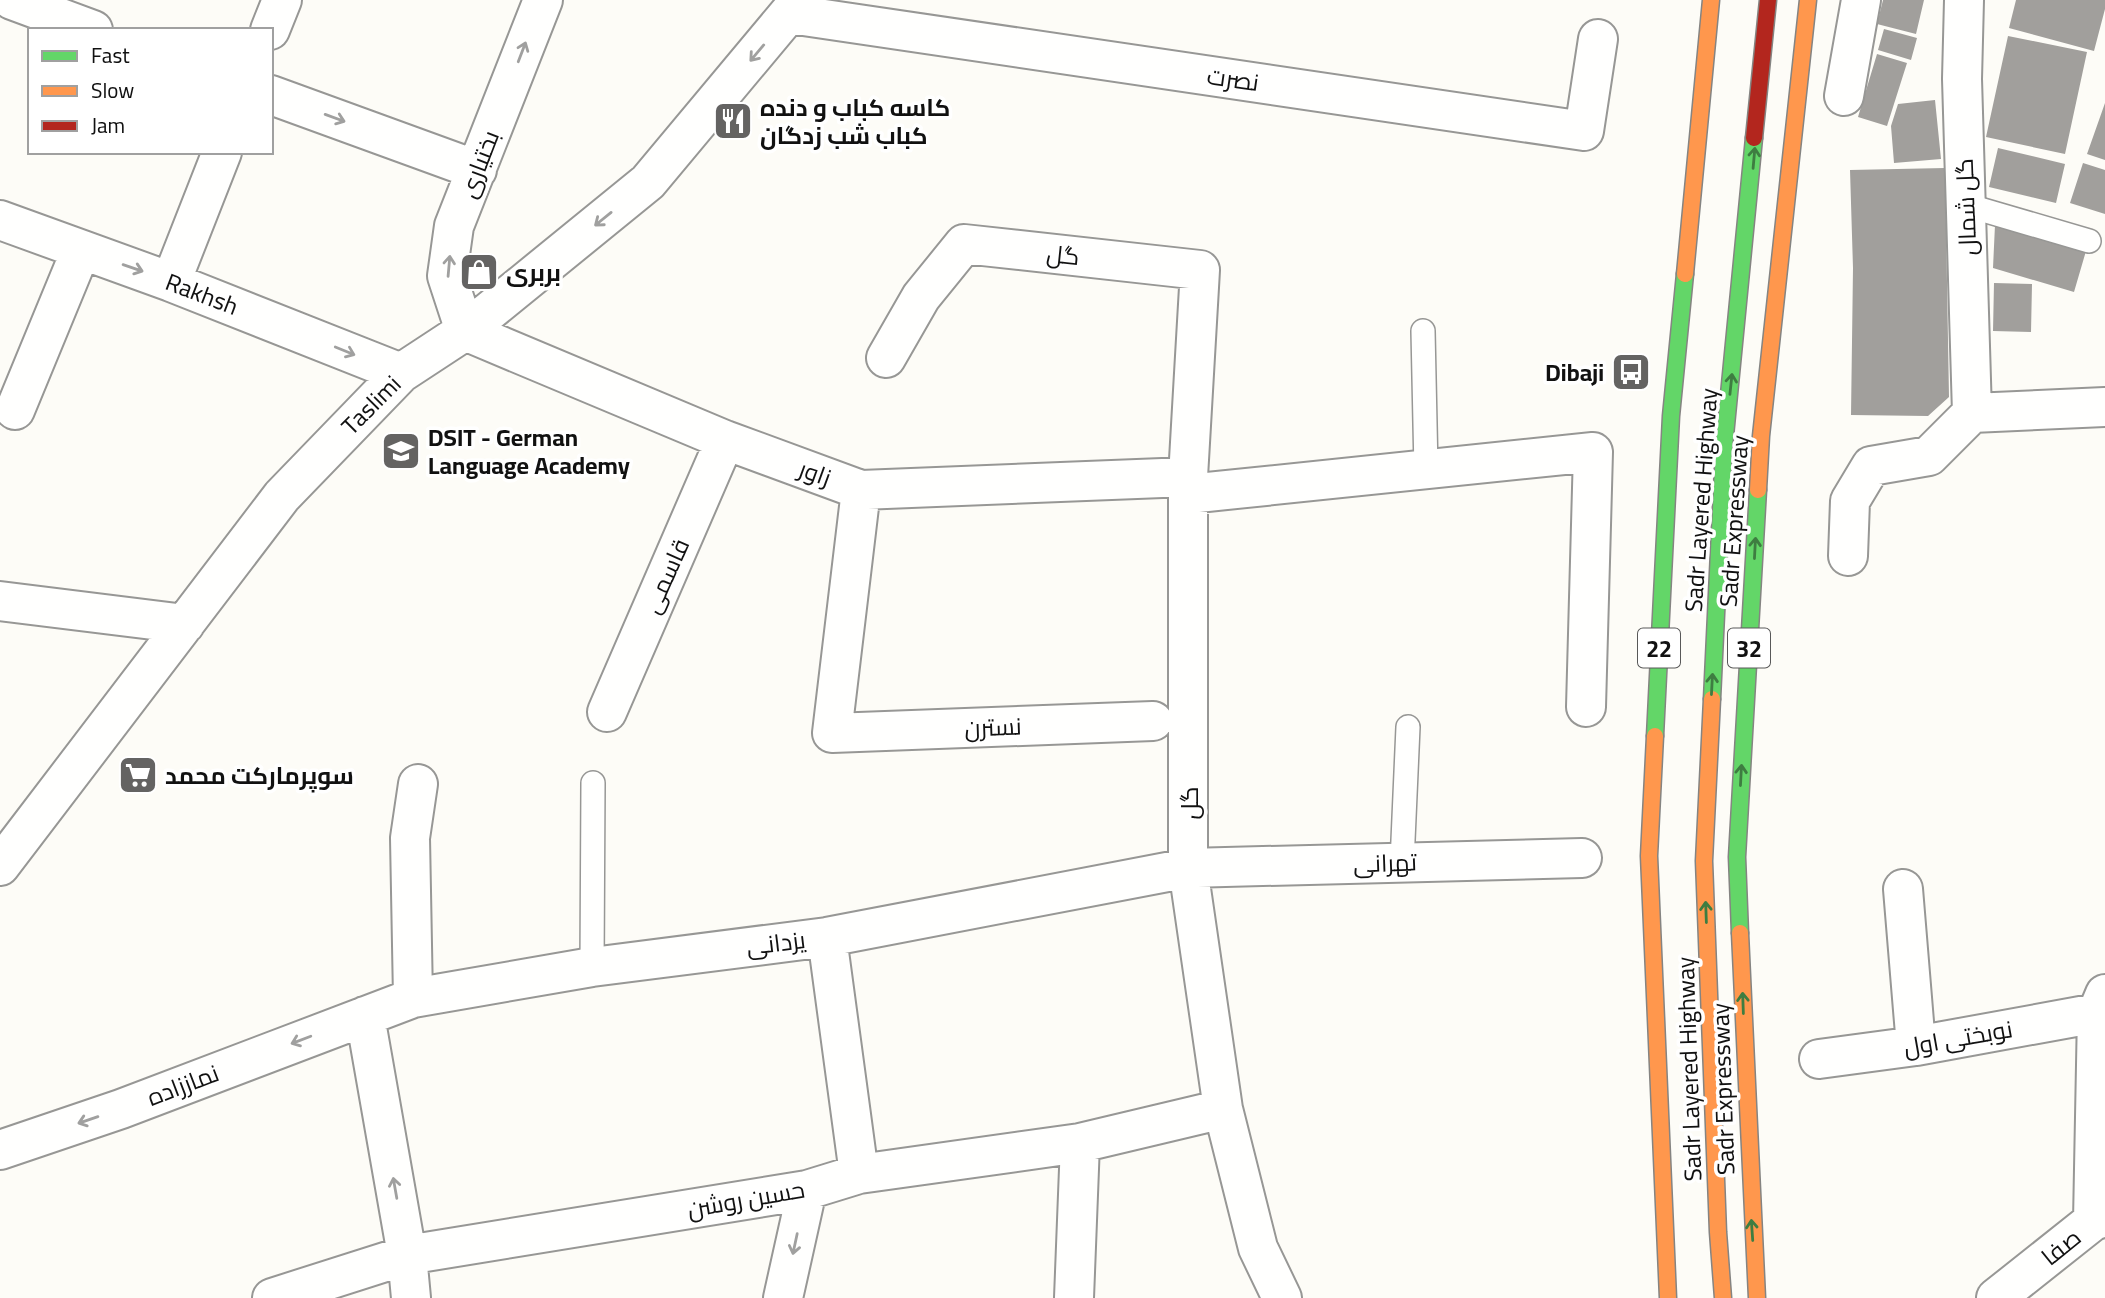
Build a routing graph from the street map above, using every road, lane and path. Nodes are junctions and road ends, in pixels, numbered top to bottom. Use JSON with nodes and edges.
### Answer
{"nodes":[{"id":1,"x":12,"y":0,"type":"edge"},
{"id":2,"x":282,"y":0,"type":"edge"},
{"id":3,"x":542,"y":0,"type":"edge"},
{"id":4,"x":1703,"y":0,"type":"edge"},
{"id":5,"x":1712,"y":0,"type":"edge"},
{"id":6,"x":1768,"y":0,"type":"edge"},
{"id":7,"x":1808,"y":0,"type":"edge"},
{"id":8,"x":1861,"y":0,"type":"edge"},
{"id":9,"x":1964,"y":0,"type":"edge"},
{"id":10,"x":795,"y":7,"type":"edge"},
{"id":11,"x":0,"y":21,"type":"edge"},
{"id":12,"x":88,"y":28,"type":"edge"},
{"id":13,"x":271,"y":28,"type":"edge"},
{"id":14,"x":1598,"y":40,"type":"dead end"},
{"id":15,"x":273,"y":96,"type":"edge"},
{"id":16,"x":1844,"y":96,"type":"dead end"},
{"id":17,"x":221,"y":154,"type":"edge"},
{"id":18,"x":477,"y":170,"type":"junction"},
{"id":19,"x":1966,"y":205,"type":"junction"},
{"id":20,"x":0,"y":220,"type":"edge"},
{"id":21,"x":2089,"y":241,"type":"dead end"},
{"id":22,"x":81,"y":250,"type":"junction"},
{"id":23,"x":172,"y":282,"type":"junction"},
{"id":24,"x":465,"y":331,"type":"junction"},
{"id":25,"x":1423,"y":331,"type":"dead end"},
{"id":26,"x":886,"y":358,"type":"dead end"},
{"id":27,"x":401,"y":373,"type":"junction"},
{"id":28,"x":2105,"y":407,"type":"edge"},
{"id":29,"x":15,"y":410,"type":"dead end"},
{"id":30,"x":1972,"y":413,"type":"junction"},
{"id":31,"x":725,"y":440,"type":"junction"},
{"id":32,"x":1426,"y":470,"type":"junction"},
{"id":33,"x":1188,"y":485,"type":"junction"},
{"id":34,"x":862,"y":490,"type":"junction"},
{"id":35,"x":1848,"y":556,"type":"dead end"},
{"id":36,"x":0,"y":601,"type":"edge"},
{"id":37,"x":185,"y":624,"type":"junction"},
{"id":38,"x":1586,"y":707,"type":"dead end"},
{"id":39,"x":607,"y":712,"type":"dead end"},
{"id":40,"x":1153,"y":721,"type":"dead end"},
{"id":41,"x":1408,"y":727,"type":"dead end"},
{"id":42,"x":593,"y":783,"type":"dead end"},
{"id":43,"x":418,"y":784,"type":"dead end"},
{"id":44,"x":1582,"y":858,"type":"dead end"},
{"id":45,"x":1402,"y":863,"type":"junction"},
{"id":46,"x":0,"y":866,"type":"edge"},
{"id":47,"x":1188,"y":868,"type":"junction"},
{"id":48,"x":1903,"y":889,"type":"dead end"},
{"id":49,"x":827,"y":937,"type":"junction"},
{"id":50,"x":592,"y":967,"type":"junction"},
{"id":51,"x":414,"y":998,"type":"junction"},
{"id":52,"x":2101,"y":1003,"type":"edge"},
{"id":53,"x":365,"y":1016,"type":"junction"},
{"id":54,"x":1916,"y":1046,"type":"junction"},
{"id":55,"x":1819,"y":1059,"type":"dead end"},
{"id":56,"x":1223,"y":1109,"type":"junction"},
{"id":57,"x":1080,"y":1143,"type":"junction"},
{"id":58,"x":0,"y":1150,"type":"edge"},
{"id":59,"x":859,"y":1174,"type":"junction"},
{"id":60,"x":807,"y":1190,"type":"junction"},
{"id":61,"x":2099,"y":1219,"type":"edge"},
{"id":62,"x":407,"y":1255,"type":"junction"},
{"id":63,"x":272,"y":1298,"type":"edge"},
{"id":64,"x":411,"y":1298,"type":"edge"},
{"id":65,"x":783,"y":1298,"type":"edge"},
{"id":66,"x":1074,"y":1298,"type":"edge"},
{"id":67,"x":1282,"y":1298,"type":"edge"},
{"id":68,"x":1660,"y":1298,"type":"edge"},
{"id":69,"x":1668,"y":1298,"type":"edge"},
{"id":70,"x":1723,"y":1298,"type":"edge"},
{"id":71,"x":1757,"y":1298,"type":"edge"},
{"id":72,"x":1996,"y":1298,"type":"edge"}],
"edges":[{"from":1,"to":11,"type":"street"},
{"from":1,"to":12,"type":"street"},
{"from":2,"to":13,"type":"street"},
{"from":18,"to":3,"type":"street","name":"بختیاری","one_way":true},
{"from":4,"to":68,"type":"highway"},
{"from":5,"to":69,"type":"highway","name":"Sadr Layered Highway","number":"22"},
{"from":70,"to":6,"type":"highway","name":"Sadr Layered Highway","number":"22","one_way":true},
{"from":71,"to":7,"type":"highway","name":"Sadr Expressway","number":"32","one_way":true},
{"from":8,"to":16,"type":"street"},
{"from":9,"to":19,"type":"street","name":"گل شمال"},
{"from":10,"to":14,"type":"street","name":"نصرت"},
{"from":10,"to":24,"type":"street","name":"Taslimi","one_way":true},
{"from":15,"to":18,"type":"street","one_way":true},
{"from":17,"to":23,"type":"street"},
{"from":24,"to":18,"type":"street","name":"بختیاری","one_way":true},
{"from":19,"to":21,"type":"lane"},
{"from":19,"to":30,"type":"street","name":"گل شمال"},
{"from":20,"to":22,"type":"street","name":"Rakhsh"},
{"from":22,"to":23,"type":"street","name":"Rakhsh","one_way":true},
{"from":22,"to":29,"type":"street"},
{"from":23,"to":27,"type":"street","name":"Rakhsh","one_way":true},
{"from":24,"to":27,"type":"street","name":"Taslimi"},
{"from":24,"to":31,"type":"street","name":"زاور"},
{"from":25,"to":32,"type":"lane"},
{"from":26,"to":33,"type":"street","name":"گل"},
{"from":27,"to":37,"type":"street","name":"Taslimi"},
{"from":28,"to":30,"type":"street"},
{"from":30,"to":35,"type":"street"},
{"from":31,"to":34,"type":"street","name":"زاور"},
{"from":31,"to":39,"type":"street","name":"قاسمی"},
{"from":32,"to":33,"type":"street"},
{"from":32,"to":38,"type":"street"},
{"from":33,"to":34,"type":"street","name":"زاور"},
{"from":33,"to":47,"type":"street","name":"گل"},
{"from":34,"to":40,"type":"street","name":"نسترن"},
{"from":36,"to":37,"type":"street"},
{"from":37,"to":46,"type":"street","name":"Taslimi"},
{"from":41,"to":45,"type":"lane"},
{"from":42,"to":50,"type":"lane"},
{"from":43,"to":51,"type":"street"},
{"from":44,"to":45,"type":"street","name":"تهرانی"},
{"from":45,"to":47,"type":"street","name":"تهرانی"},
{"from":47,"to":49,"type":"street","name":"یزدانی"},
{"from":47,"to":56,"type":"street","name":"گل"},
{"from":48,"to":54,"type":"street"},
{"from":49,"to":50,"type":"street","name":"یزدانی"},
{"from":49,"to":59,"type":"street"},
{"from":50,"to":51,"type":"street","name":"یزدانی"},
{"from":51,"to":53,"type":"street","name":"یزدانی"},
{"from":52,"to":54,"type":"street","name":"نوبختی اول"},
{"from":52,"to":61,"type":"street","name":"صفا"},
{"from":53,"to":58,"type":"street","name":"نماززاده","one_way":true},
{"from":62,"to":53,"type":"street","one_way":true},
{"from":54,"to":55,"type":"street","name":"نوبختی اول"},
{"from":56,"to":57,"type":"street","name":"حسین روشن"},
{"from":56,"to":67,"type":"street","name":"گل"},
{"from":57,"to":59,"type":"street","name":"حسین روشن"},
{"from":57,"to":66,"type":"street"},
{"from":59,"to":60,"type":"street","name":"حسین روشن"},
{"from":60,"to":62,"type":"street","name":"حسین روشن"},
{"from":60,"to":65,"type":"street","one_way":true},
{"from":61,"to":72,"type":"street","name":"صفا"},
{"from":62,"to":63,"type":"street","name":"حسین روشن"},
{"from":62,"to":64,"type":"street"}]}
